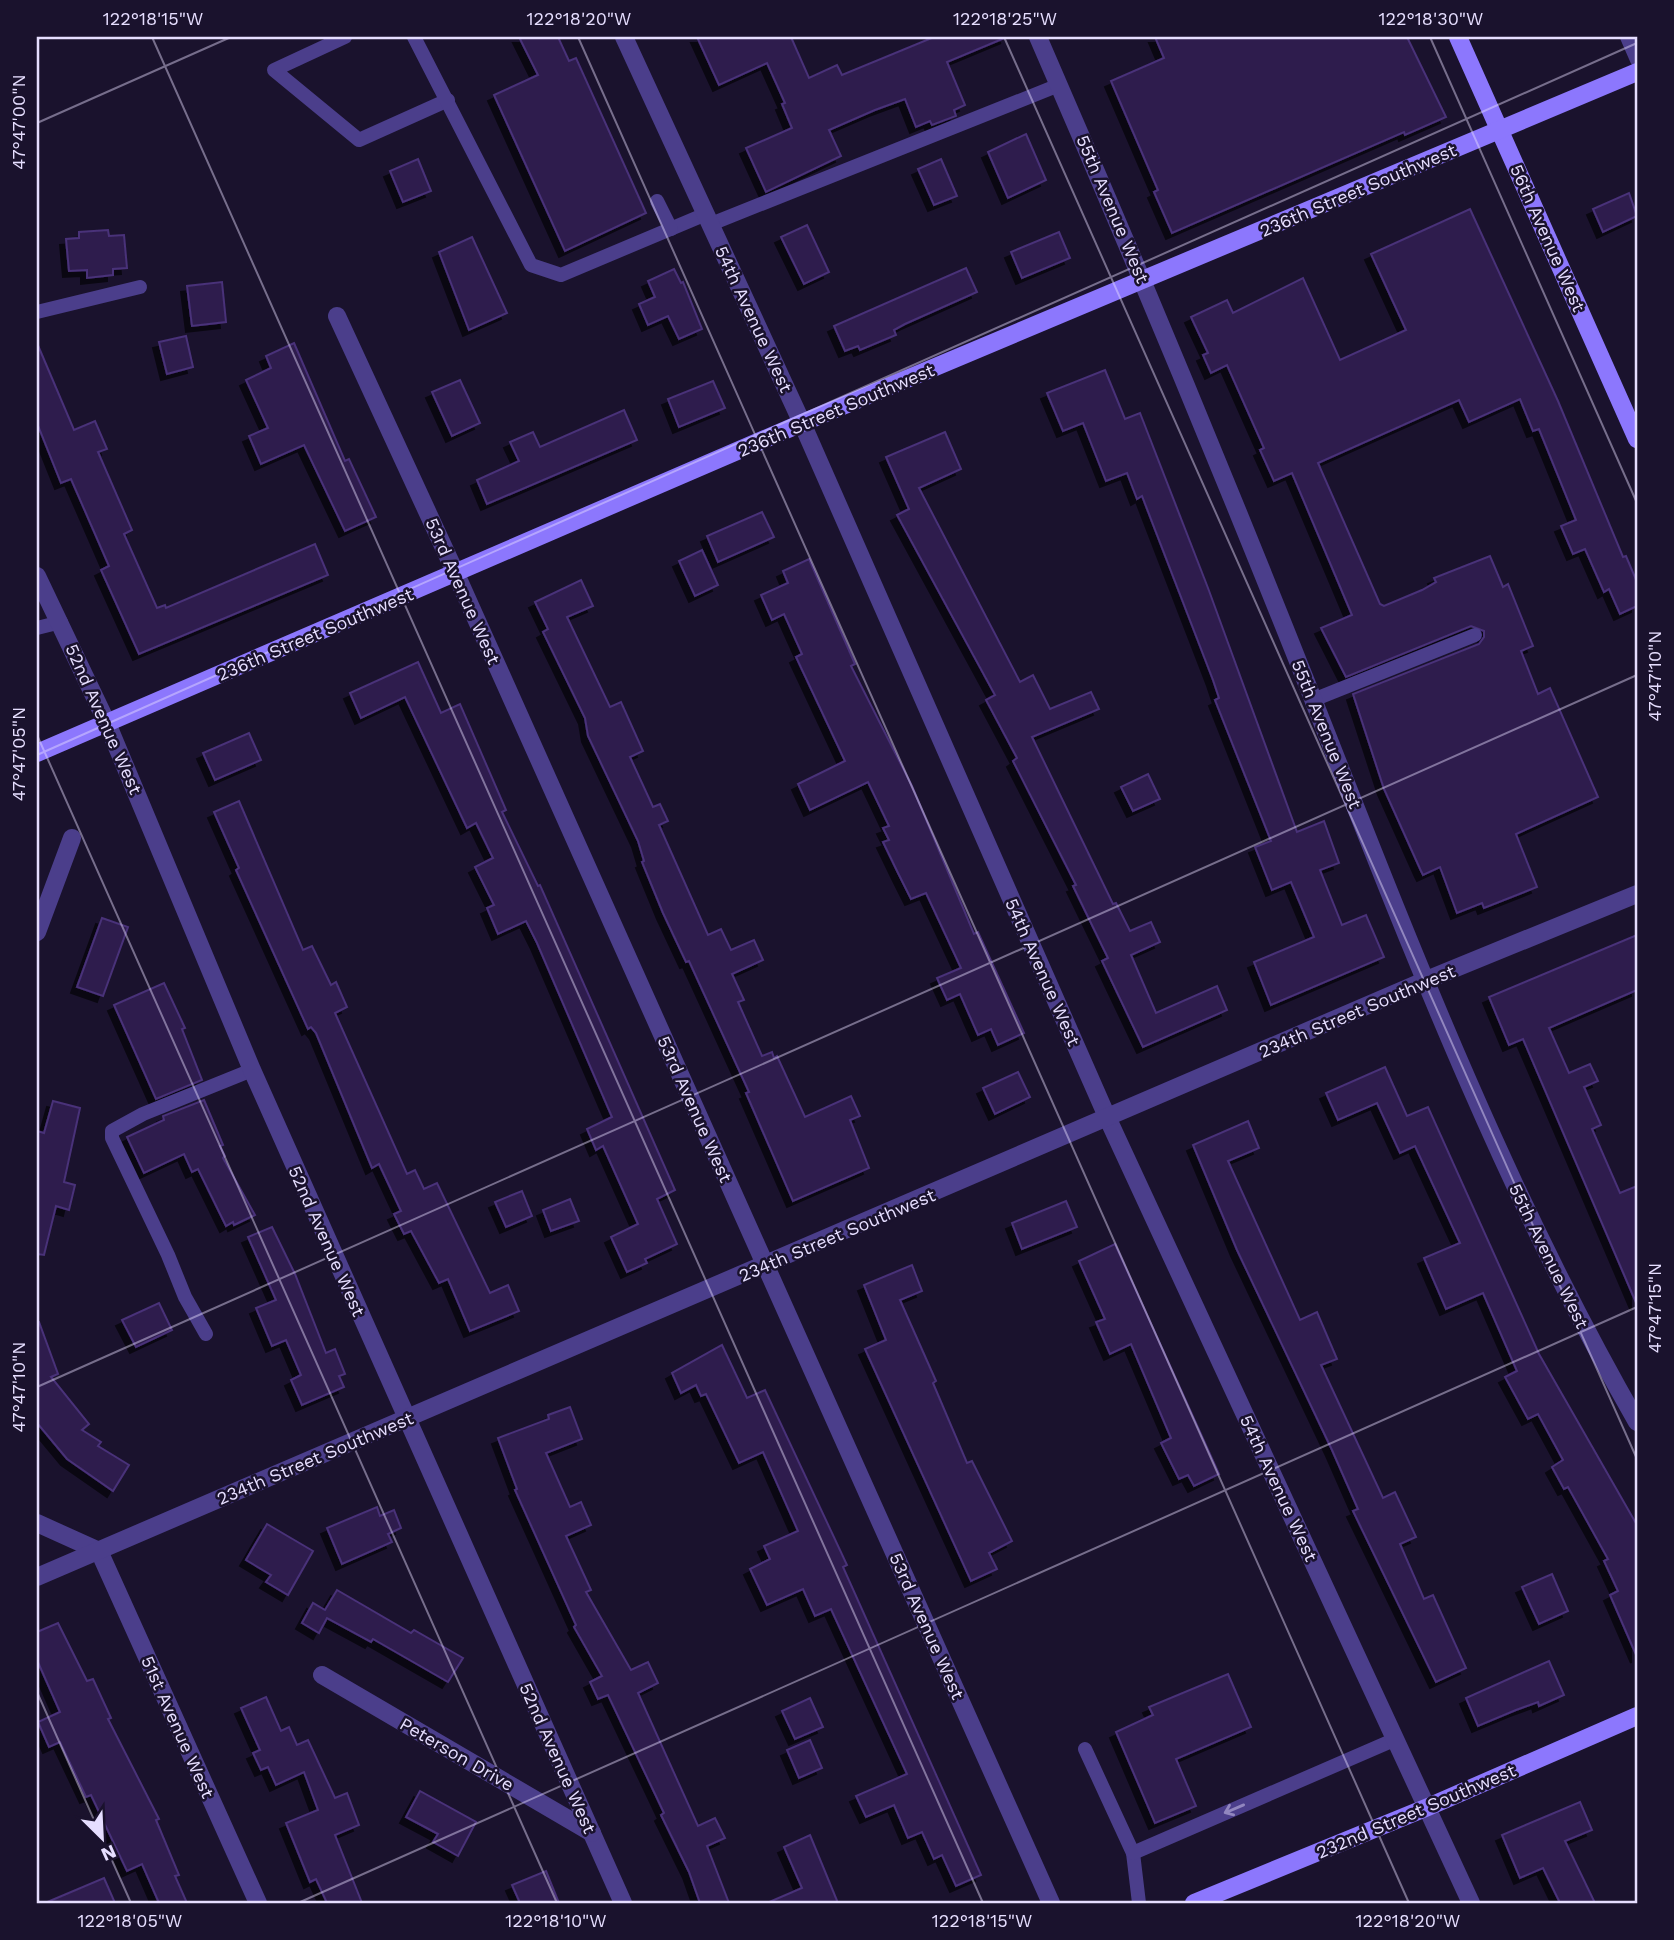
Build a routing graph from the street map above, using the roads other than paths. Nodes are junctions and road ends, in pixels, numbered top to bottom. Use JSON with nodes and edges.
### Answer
{"nodes":[{"id":1,"x":345,"y":37,"type":"edge"},
{"id":2,"x":414,"y":37,"type":"edge"},
{"id":3,"x":625,"y":37,"type":"edge"},
{"id":4,"x":1038,"y":37,"type":"edge"},
{"id":5,"x":1458,"y":37,"type":"edge"},
{"id":6,"x":1627,"y":37,"type":"edge"},
{"id":7,"x":1637,"y":60,"type":"edge"},
{"id":8,"x":1637,"y":72,"type":"edge"},
{"id":9,"x":1059,"y":85,"type":"junction"},
{"id":10,"x":448,"y":100,"type":"junction"},
{"id":11,"x":1500,"y":129,"type":"junction"},
{"id":12,"x":657,"y":201,"type":"dead end"},
{"id":13,"x":708,"y":219,"type":"junction"},
{"id":14,"x":671,"y":229,"type":"junction"},
{"id":15,"x":1145,"y":282,"type":"junction"},
{"id":16,"x":140,"y":287,"type":"dead end"},
{"id":17,"x":37,"y":312,"type":"edge"},
{"id":18,"x":337,"y":316,"type":"dead end"},
{"id":19,"x":802,"y":424,"type":"junction"},
{"id":20,"x":1637,"y":439,"type":"edge"},
{"id":21,"x":456,"y":574,"type":"junction"},
{"id":22,"x":37,"y":576,"type":"edge"},
{"id":23,"x":61,"y":622,"type":"junction"},
{"id":24,"x":37,"y":628,"type":"edge"},
{"id":25,"x":1475,"y":635,"type":"dead end"},
{"id":26,"x":1313,"y":700,"type":"junction"},
{"id":27,"x":107,"y":723,"type":"junction"},
{"id":28,"x":37,"y":753,"type":"edge"},
{"id":29,"x":72,"y":838,"type":"dead end"},
{"id":30,"x":1637,"y":894,"type":"edge"},
{"id":31,"x":37,"y":932,"type":"edge"},
{"id":32,"x":1424,"y":981,"type":"junction"},
{"id":33,"x":252,"y":1070,"type":"junction"},
{"id":34,"x":1108,"y":1119,"type":"junction"},
{"id":35,"x":765,"y":1266,"type":"junction"},
{"id":36,"x":206,"y":1334,"type":"dead end"},
{"id":37,"x":406,"y":1418,"type":"junction"},
{"id":38,"x":1637,"y":1422,"type":"edge"},
{"id":39,"x":37,"y":1524,"type":"edge"},
{"id":40,"x":99,"y":1551,"type":"junction"},
{"id":41,"x":37,"y":1577,"type":"edge"},
{"id":42,"x":322,"y":1675,"type":"dead end"},
{"id":43,"x":1637,"y":1716,"type":"edge"},
{"id":44,"x":1396,"y":1739,"type":"junction"},
{"id":45,"x":1086,"y":1749,"type":"dead end"},
{"id":46,"x":1428,"y":1807,"type":"junction"},
{"id":47,"x":592,"y":1833,"type":"junction"},
{"id":48,"x":1133,"y":1853,"type":"junction"},
{"id":49,"x":258,"y":1903,"type":"edge"},
{"id":50,"x":623,"y":1903,"type":"edge"},
{"id":51,"x":1051,"y":1903,"type":"edge"},
{"id":52,"x":1139,"y":1903,"type":"edge"},
{"id":53,"x":1194,"y":1903,"type":"edge"},
{"id":54,"x":1471,"y":1903,"type":"edge"}],
"edges":[{"from":1,"to":10,"type":"lane"},
{"from":2,"to":10,"type":"lane"},
{"from":3,"to":13,"type":"street","name":"54th Avenue West"},
{"from":4,"to":9,"type":"street","name":"55th Avenue West"},
{"from":5,"to":11,"type":"main road","name":"56th Avenue West"},
{"from":6,"to":7,"type":"lane"},
{"from":8,"to":11,"type":"main road","name":"236th Street Southwest"},
{"from":9,"to":13,"type":"lane"},
{"from":9,"to":15,"type":"street","name":"55th Avenue West"},
{"from":10,"to":14,"type":"lane"},
{"from":11,"to":15,"type":"main road","name":"236th Street Southwest"},
{"from":11,"to":20,"type":"main road","name":"56th Avenue West"},
{"from":12,"to":14,"type":"lane"},
{"from":13,"to":14,"type":"lane"},
{"from":13,"to":19,"type":"street","name":"54th Avenue West"},
{"from":15,"to":19,"type":"main road","name":"236th Street Southwest"},
{"from":15,"to":26,"type":"street","name":"55th Avenue West"},
{"from":16,"to":17,"type":"lane"},
{"from":18,"to":21,"type":"street","name":"53rd Avenue West"},
{"from":19,"to":21,"type":"main road","name":"236th Street Southwest"},
{"from":19,"to":34,"type":"street","name":"54th Avenue West"},
{"from":21,"to":27,"type":"main road","name":"236th Street Southwest"},
{"from":21,"to":35,"type":"street","name":"53rd Avenue West"},
{"from":22,"to":23,"type":"street","name":"52nd Avenue West"},
{"from":23,"to":24,"type":"lane"},
{"from":23,"to":27,"type":"street","name":"52nd Avenue West"},
{"from":25,"to":26,"type":"lane"},
{"from":26,"to":32,"type":"street","name":"55th Avenue West"},
{"from":27,"to":28,"type":"main road","name":"236th Street Southwest"},
{"from":27,"to":33,"type":"street","name":"52nd Avenue West"},
{"from":29,"to":31,"type":"street"},
{"from":30,"to":32,"type":"street","name":"234th Street Southwest"},
{"from":32,"to":34,"type":"street","name":"234th Street Southwest"},
{"from":32,"to":38,"type":"street","name":"55th Avenue West"},
{"from":33,"to":36,"type":"lane"},
{"from":33,"to":37,"type":"street","name":"52nd Avenue West"},
{"from":34,"to":35,"type":"street","name":"234th Street Southwest"},
{"from":34,"to":44,"type":"street","name":"54th Avenue West"},
{"from":35,"to":37,"type":"street","name":"234th Street Southwest"},
{"from":35,"to":51,"type":"street","name":"53rd Avenue West"},
{"from":37,"to":40,"type":"street","name":"234th Street Southwest"},
{"from":37,"to":47,"type":"street","name":"52nd Avenue West"},
{"from":39,"to":40,"type":"street"},
{"from":40,"to":41,"type":"street","name":"234th Street Southwest"},
{"from":40,"to":49,"type":"street","name":"51st Avenue West"},
{"from":42,"to":47,"type":"street","name":"Peterson Drive"},
{"from":43,"to":46,"type":"main road","name":"232nd Street Southwest"},
{"from":44,"to":46,"type":"street","name":"54th Avenue West"},
{"from":44,"to":48,"type":"lane","one_way":true},
{"from":45,"to":48,"type":"lane"},
{"from":46,"to":53,"type":"main road","name":"232nd Street Southwest"},
{"from":46,"to":54,"type":"street","name":"54th Avenue West"},
{"from":47,"to":50,"type":"street","name":"52nd Avenue West"},
{"from":48,"to":52,"type":"lane"}]}
